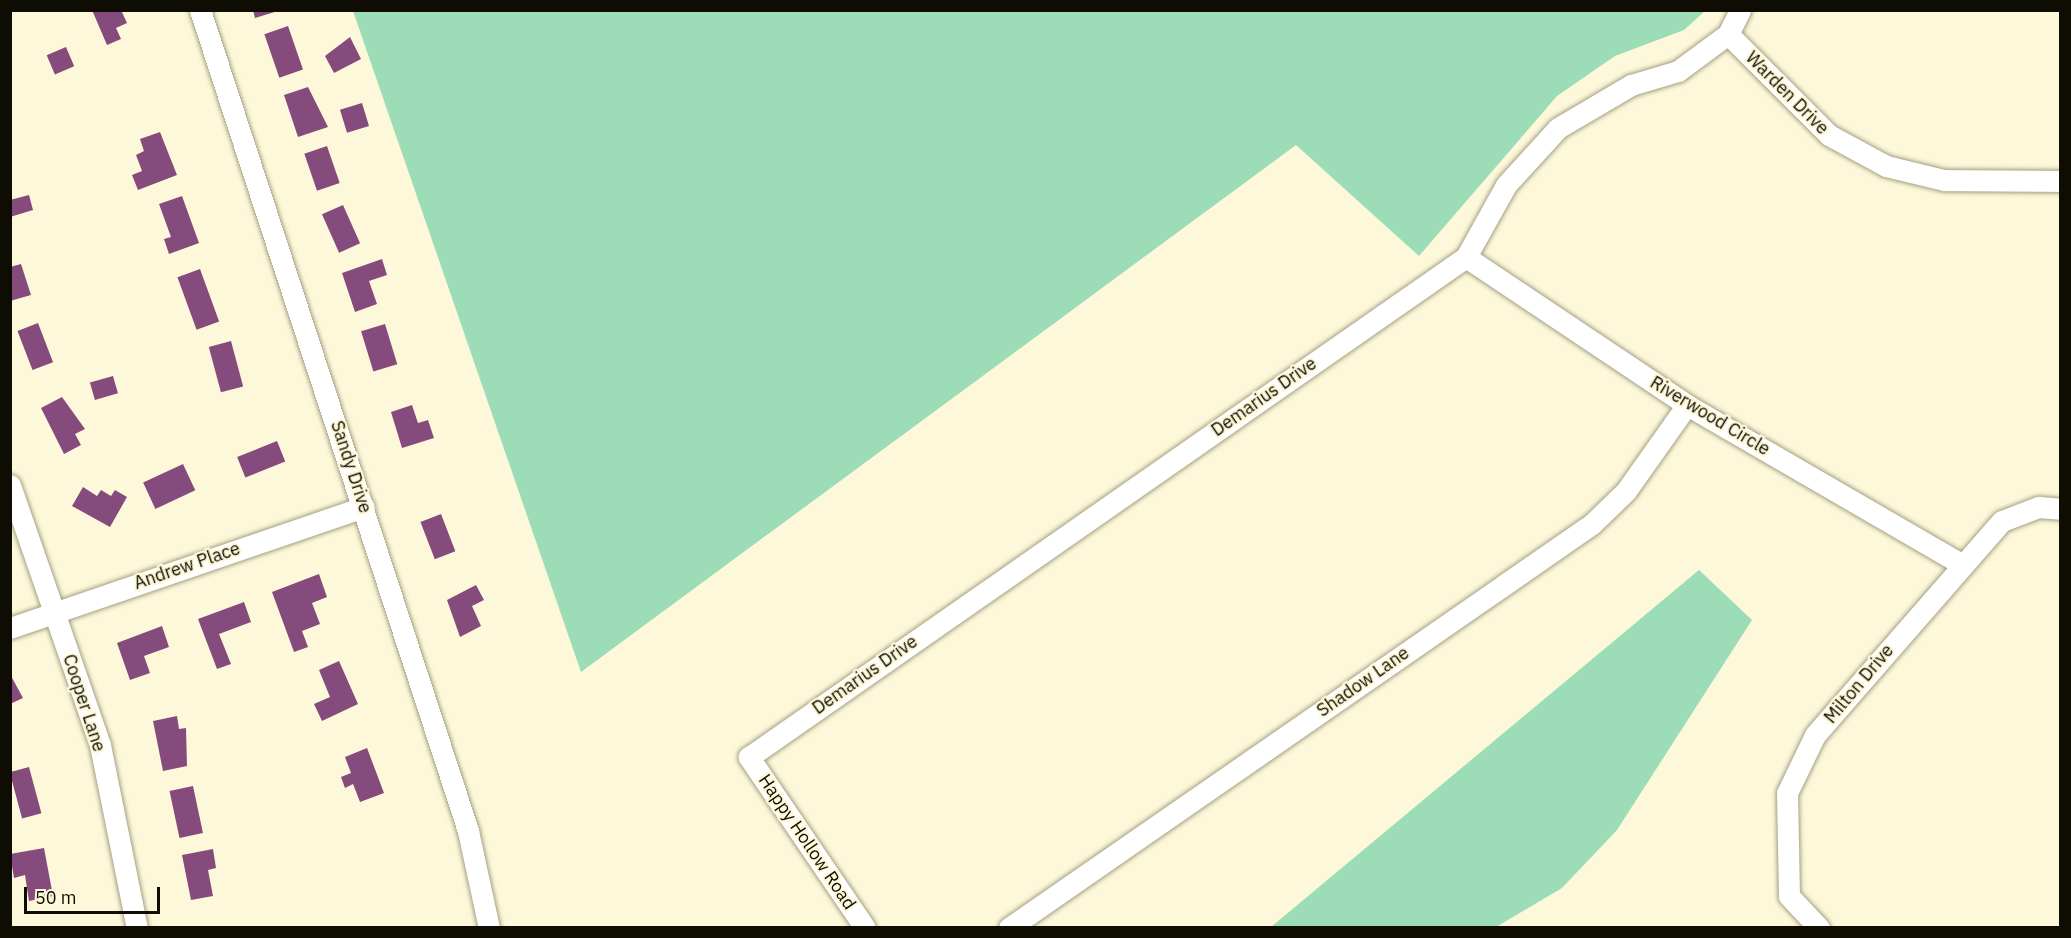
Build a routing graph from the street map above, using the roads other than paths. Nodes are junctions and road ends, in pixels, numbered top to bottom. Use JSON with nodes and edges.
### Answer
{"nodes":[{"id":1,"x":200,"y":10,"type":"edge"},
{"id":2,"x":1740,"y":10,"type":"edge"},
{"id":3,"x":1728,"y":34,"type":"junction"},
{"id":4,"x":2061,"y":181,"type":"edge"},
{"id":5,"x":1466,"y":256,"type":"junction"},
{"id":6,"x":1687,"y":405,"type":"junction"},
{"id":7,"x":10,"y":485,"type":"edge"},
{"id":8,"x":364,"y":507,"type":"junction"},
{"id":9,"x":2061,"y":509,"type":"edge"},
{"id":10,"x":1961,"y":564,"type":"junction"},
{"id":11,"x":53,"y":611,"type":"junction"},
{"id":12,"x":10,"y":628,"type":"edge"},
{"id":13,"x":749,"y":757,"type":"joint"},
{"id":14,"x":137,"y":927,"type":"edge"},
{"id":15,"x":489,"y":927,"type":"edge"},
{"id":16,"x":865,"y":927,"type":"edge"},
{"id":17,"x":1009,"y":927,"type":"edge"},
{"id":18,"x":1819,"y":927,"type":"edge"}],
"edges":[{"from":1,"to":8,"type":"street","name":"Sandy Drive"},
{"from":2,"to":3,"type":"street","name":"Demarius Drive"},
{"from":3,"to":4,"type":"street","name":"Warden Drive"},
{"from":3,"to":5,"type":"street","name":"Demarius Drive"},
{"from":5,"to":6,"type":"street","name":"Riverwood Circle"},
{"from":5,"to":13,"type":"street","name":"Demarius Drive"},
{"from":6,"to":10,"type":"street","name":"Riverwood Circle"},
{"from":6,"to":17,"type":"street","name":"Shadow Lane"},
{"from":7,"to":11,"type":"street","name":"Cooper Lane"},
{"from":8,"to":11,"type":"street","name":"Andrew Place"},
{"from":8,"to":15,"type":"street","name":"Sandy Drive"},
{"from":9,"to":10,"type":"street","name":"Milton Drive"},
{"from":10,"to":18,"type":"street","name":"Milton Drive"},
{"from":11,"to":12,"type":"street","name":"Andrew Place"},
{"from":11,"to":14,"type":"street","name":"Cooper Lane"},
{"from":13,"to":16,"type":"street","name":"Happy Hollow Road"}]}
